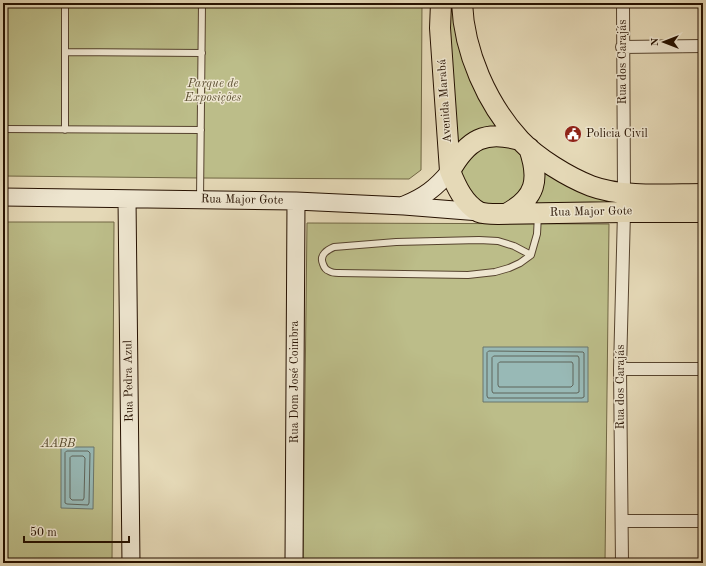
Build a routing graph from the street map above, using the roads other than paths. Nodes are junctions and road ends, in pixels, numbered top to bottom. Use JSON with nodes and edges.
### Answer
{"nodes":[{"id":1,"x":65,"y":3,"type":"edge"},
{"id":2,"x":202,"y":3,"type":"edge"},
{"id":3,"x":441,"y":3,"type":"edge"},
{"id":4,"x":462,"y":3,"type":"edge"},
{"id":5,"x":623,"y":3,"type":"edge"},
{"id":6,"x":703,"y":46,"type":"edge"},
{"id":7,"x":622,"y":47,"type":"junction"},
{"id":8,"x":65,"y":52,"type":"junction"},
{"id":9,"x":202,"y":53,"type":"junction"},
{"id":10,"x":3,"y":129,"type":"edge"},
{"id":11,"x":65,"y":130,"type":"junction"},
{"id":12,"x":201,"y":130,"type":"junction"},
{"id":13,"x":525,"y":144,"type":"junction"},
{"id":14,"x":450,"y":171,"type":"junction"},
{"id":15,"x":703,"y":194,"type":"edge"},
{"id":16,"x":3,"y":197,"type":"edge"},
{"id":17,"x":127,"y":199,"type":"junction"},
{"id":18,"x":200,"y":199,"type":"junction"},
{"id":19,"x":296,"y":201,"type":"junction"},
{"id":20,"x":624,"y":203,"type":"junction"},
{"id":21,"x":404,"y":206,"type":"junction"},
{"id":22,"x":480,"y":212,"type":"junction"},
{"id":23,"x":703,"y":212,"type":"edge"},
{"id":24,"x":538,"y":213,"type":"junction"},
{"id":25,"x":506,"y":214,"type":"junction"},
{"id":26,"x":531,"y":255,"type":"junction"},
{"id":27,"x":620,"y":369,"type":"junction"},
{"id":28,"x":703,"y":369,"type":"edge"},
{"id":29,"x":622,"y":521,"type":"junction"},
{"id":30,"x":703,"y":521,"type":"edge"},
{"id":31,"x":131,"y":563,"type":"edge"},
{"id":32,"x":294,"y":563,"type":"edge"},
{"id":33,"x":622,"y":563,"type":"edge"}],
"edges":[{"from":1,"to":8,"type":"lane"},
{"from":2,"to":9,"type":"lane"},
{"from":3,"to":14,"type":"main road","name":"Avenida Marabá"},
{"from":4,"to":13,"type":"main road"},
{"from":5,"to":7,"type":"street","name":"Rua dos Carajás"},
{"from":6,"to":7,"type":"street"},
{"from":7,"to":20,"type":"street","name":"Rua dos Carajás"},
{"from":8,"to":9,"type":"lane"},
{"from":8,"to":11,"type":"lane"},
{"from":9,"to":12,"type":"lane"},
{"from":10,"to":11,"type":"lane"},
{"from":11,"to":12,"type":"lane"},
{"from":12,"to":18,"type":"lane"},
{"from":13,"to":14,"type":"main road"},
{"from":13,"to":20,"type":"main road","name":"Rua Major Gote"},
{"from":13,"to":25,"type":"main road"},
{"from":14,"to":21,"type":"street"},
{"from":14,"to":22,"type":"main road","name":"Avenida Marabá"},
{"from":15,"to":20,"type":"main road","name":"Rua Major Gote"},
{"from":16,"to":17,"type":"street","name":"Rua Major Gote"},
{"from":17,"to":18,"type":"street","name":"Rua Major Gote"},
{"from":17,"to":31,"type":"street","name":"Rua Pedra Azul"},
{"from":18,"to":19,"type":"street","name":"Rua Major Gote"},
{"from":19,"to":21,"type":"street","name":"Rua Major Gote"},
{"from":19,"to":32,"type":"street","name":"Rua Dom José Coimbra"},
{"from":20,"to":23,"type":"main road","name":"Rua Major Gote"},
{"from":20,"to":24,"type":"main road","name":"Rua Major Gote"},
{"from":20,"to":27,"type":"street","name":"Rua dos Carajás"},
{"from":21,"to":22,"type":"street","name":"Rua Major Gote"},
{"from":22,"to":25,"type":"main road","name":"Rua Major Gote"},
{"from":24,"to":25,"type":"main road","name":"Rua Major Gote"},
{"from":24,"to":26,"type":"lane"},
{"from":26,"to":26,"type":"lane"},
{"from":27,"to":28,"type":"street"},
{"from":27,"to":29,"type":"street","name":"Rua dos Carajás"},
{"from":29,"to":30,"type":"street"},
{"from":29,"to":33,"type":"street","name":"Rua dos Carajás"}]}
